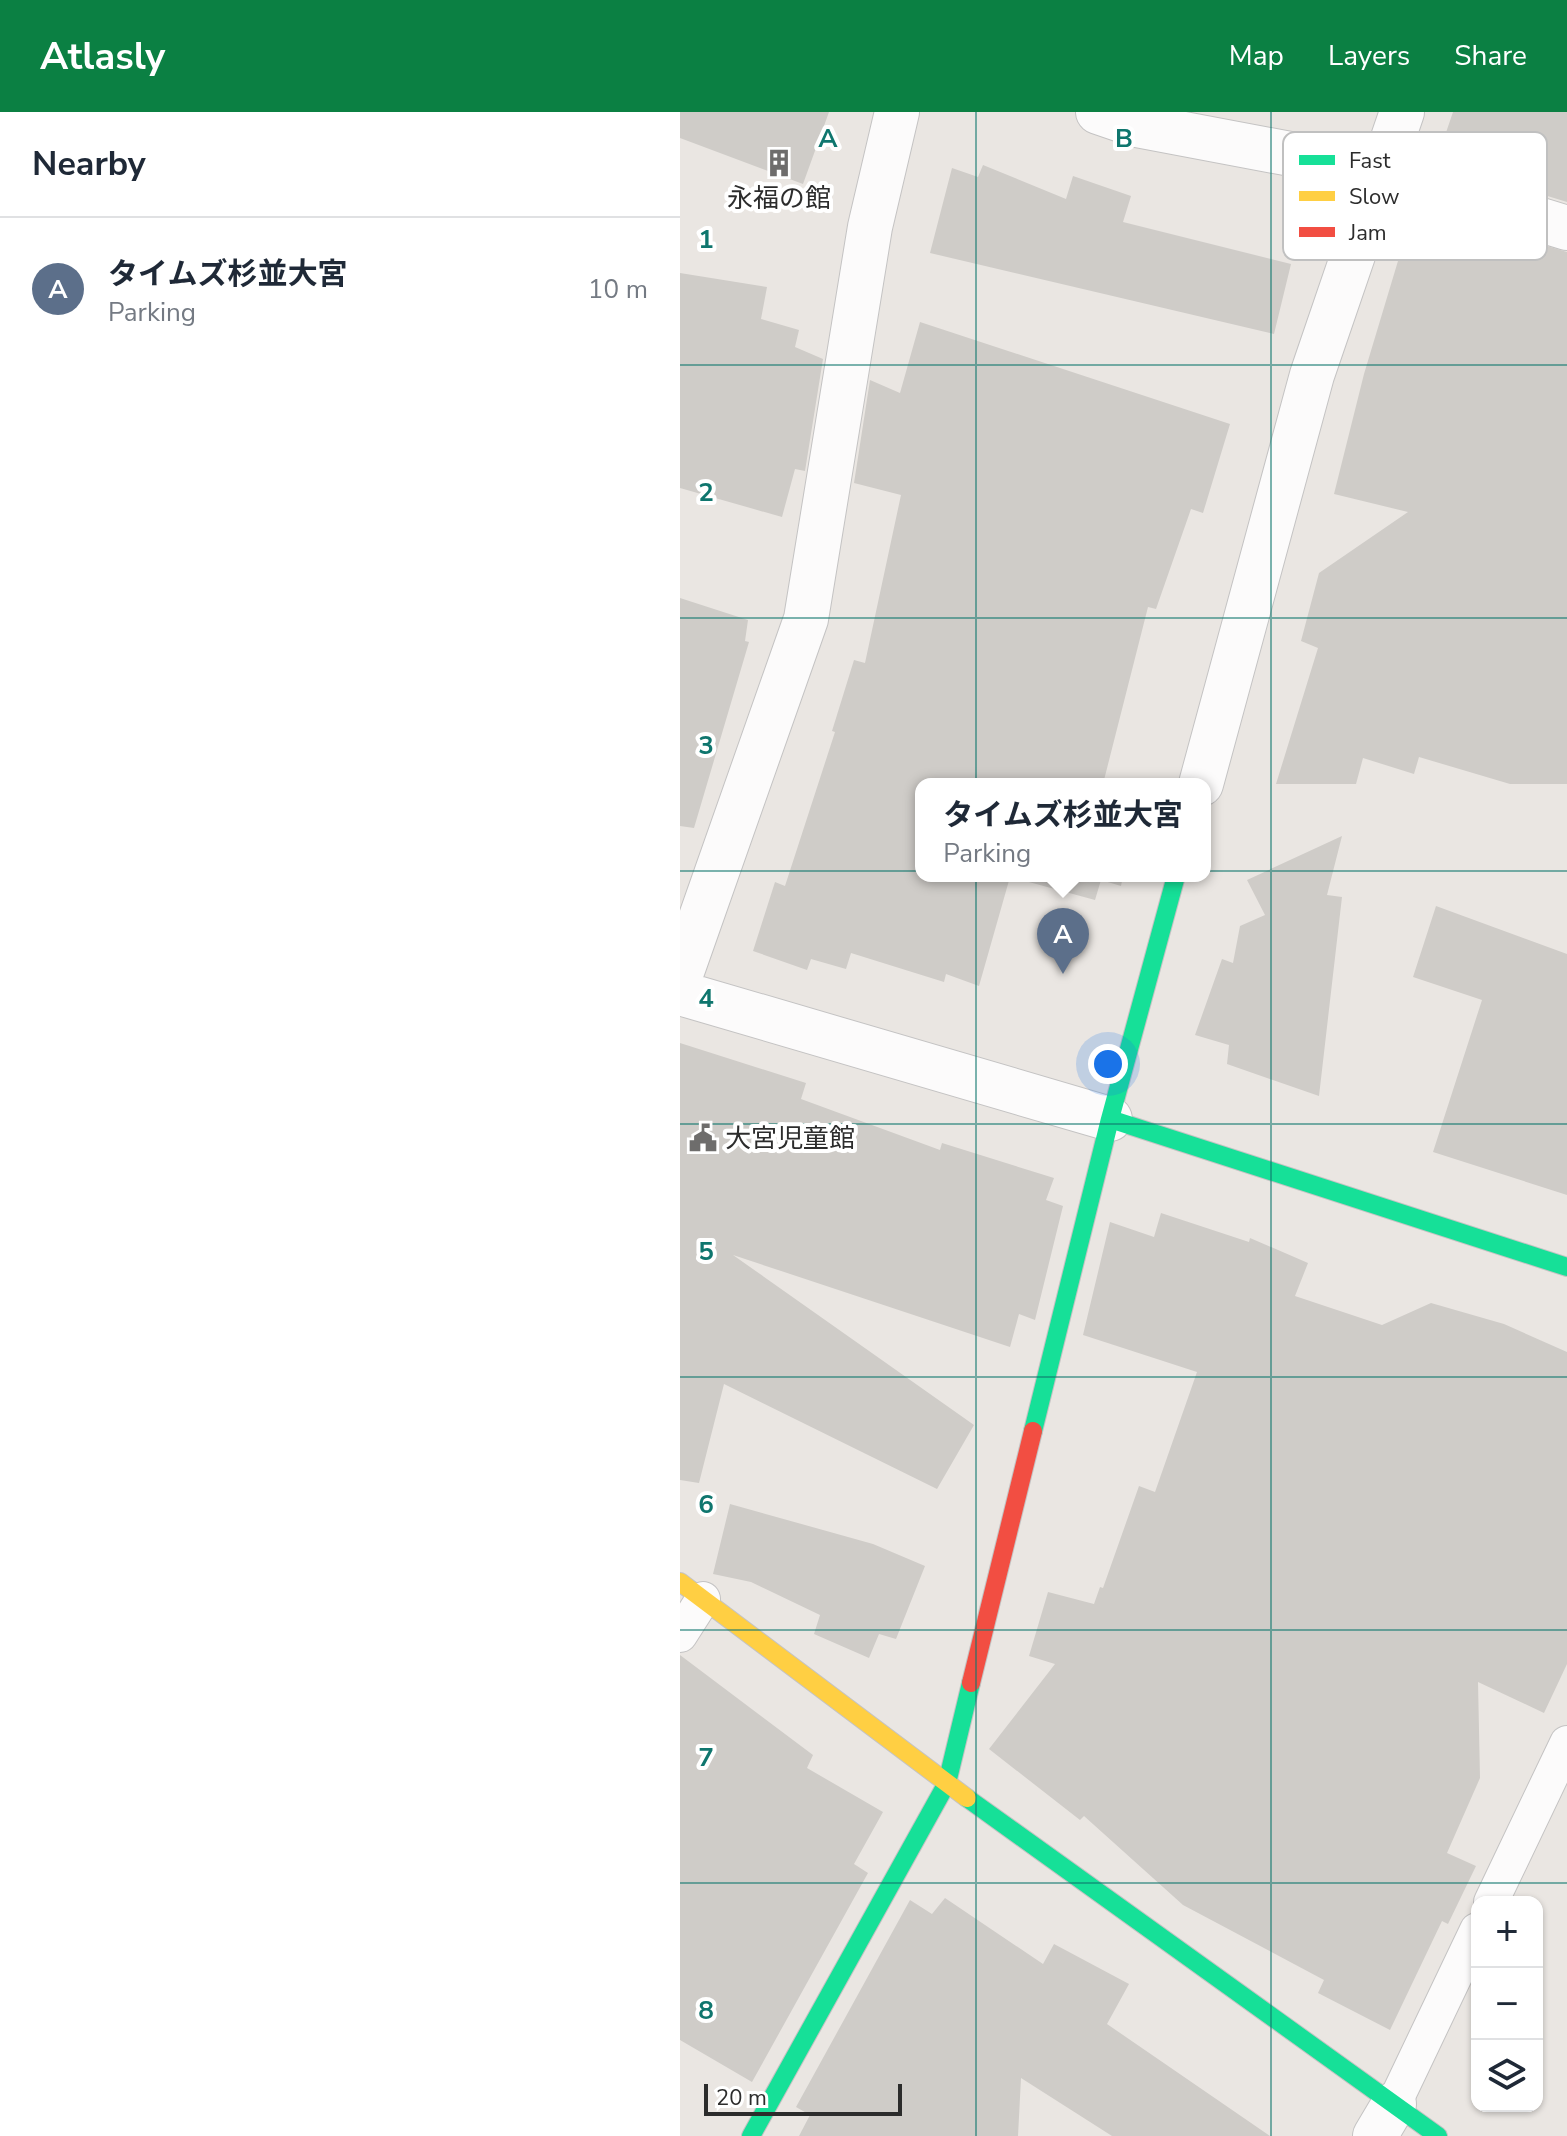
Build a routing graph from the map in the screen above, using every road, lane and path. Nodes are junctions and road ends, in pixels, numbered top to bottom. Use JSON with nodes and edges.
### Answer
{"nodes":[{"id":1,"x":897,"y":112,"type":"edge"},
{"id":2,"x":1098,"y":112,"type":"edge"},
{"id":3,"x":1402,"y":112,"type":"edge"},
{"id":4,"x":1395,"y":132,"type":"edge"},
{"id":5,"x":1283,"y":153,"type":"edge"},
{"id":6,"x":1547,"y":222,"type":"edge"},
{"id":7,"x":1567,"y":228,"type":"edge"},
{"id":8,"x":1351,"y":260,"type":"edge"},
{"id":9,"x":1203,"y":778,"type":"edge"},
{"id":10,"x":1174,"y":882,"type":"edge"},
{"id":11,"x":680,"y":977,"type":"edge"},
{"id":12,"x":680,"y":993,"type":"edge"},
{"id":13,"x":1110,"y":1119,"type":"junction"},
{"id":14,"x":1567,"y":1267,"type":"edge"},
{"id":15,"x":691,"y":1590,"type":"edge"},
{"id":16,"x":680,"y":1635,"type":"edge"},
{"id":17,"x":1567,"y":1743,"type":"edge"},
{"id":18,"x":947,"y":1783,"type":"junction"},
{"id":19,"x":1494,"y":1896,"type":"edge"},
{"id":20,"x":1471,"y":1942,"type":"edge"},
{"id":21,"x":1384,"y":2120,"type":"edge"},
{"id":22,"x":751,"y":2136,"type":"edge"},
{"id":23,"x":1438,"y":2136,"type":"edge"}],
"edges":[{"from":1,"to":11,"type":"street"},
{"from":2,"to":5,"type":"street"},
{"from":3,"to":4,"type":"street"},
{"from":6,"to":7,"type":"street"},
{"from":8,"to":9,"type":"street"},
{"from":10,"to":13,"type":"street"},
{"from":12,"to":13,"type":"street"},
{"from":13,"to":14,"type":"street"},
{"from":13,"to":18,"type":"street"},
{"from":15,"to":16,"type":"lane"},
{"from":15,"to":18,"type":"street"},
{"from":17,"to":19,"type":"lane"},
{"from":18,"to":21,"type":"street"},
{"from":18,"to":22,"type":"street"},
{"from":20,"to":21,"type":"lane"},
{"from":21,"to":23,"type":"street"}]}
